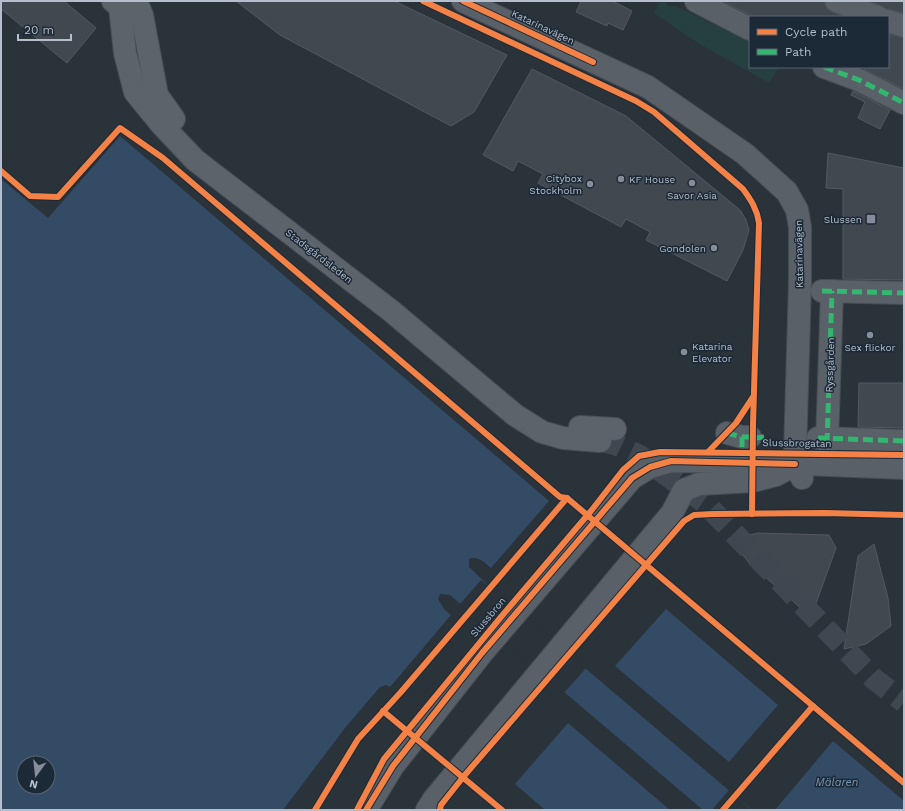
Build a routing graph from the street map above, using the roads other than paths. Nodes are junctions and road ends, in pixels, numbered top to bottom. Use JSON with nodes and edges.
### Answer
{"nodes":[{"id":1,"x":113,"y":1,"type":"edge"},
{"id":2,"x":136,"y":1,"type":"edge"},
{"id":3,"x":463,"y":1,"type":"edge"},
{"id":4,"x":696,"y":1,"type":"edge"},
{"id":5,"x":836,"y":1,"type":"edge"},
{"id":6,"x":875,"y":16,"type":"edge"},
{"id":7,"x":889,"y":20,"type":"edge"},
{"id":8,"x":904,"y":26,"type":"edge"},
{"id":9,"x":749,"y":28,"type":"edge"},
{"id":10,"x":827,"y":68,"type":"edge"},
{"id":11,"x":904,"y":103,"type":"edge"},
{"id":12,"x":904,"y":293,"type":"edge"},
{"id":13,"x":904,"y":441,"type":"edge"},
{"id":14,"x":904,"y":468,"type":"edge"},
{"id":15,"x":799,"y":472,"type":"junction"},
{"id":16,"x":632,"y":478,"type":"joint"},
{"id":17,"x":904,"y":482,"type":"edge"},
{"id":18,"x":370,"y":803,"type":"edge"},
{"id":19,"x":431,"y":805,"type":"edge"}],
"edges":[{"from":1,"to":2,"type":"main road","name":"Stadsgårdsleden"},
{"from":3,"to":15,"type":"street","name":"Katarinavägen"},
{"from":4,"to":9,"type":"street"},
{"from":5,"to":6,"type":"street"},
{"from":7,"to":8,"type":"street"},
{"from":10,"to":11,"type":"street"},
{"from":12,"to":13,"type":"street","name":"Ryssgården"},
{"from":14,"to":15,"type":"street","name":"Slussbrogatan"},
{"from":15,"to":16,"type":"street","name":"Slussbrogatan"},
{"from":15,"to":17,"type":"street","name":"Slussbrogatan"},
{"from":15,"to":19,"type":"street","name":"Slussbrogatan"},
{"from":16,"to":18,"type":"street","name":"Slussbron"}]}
